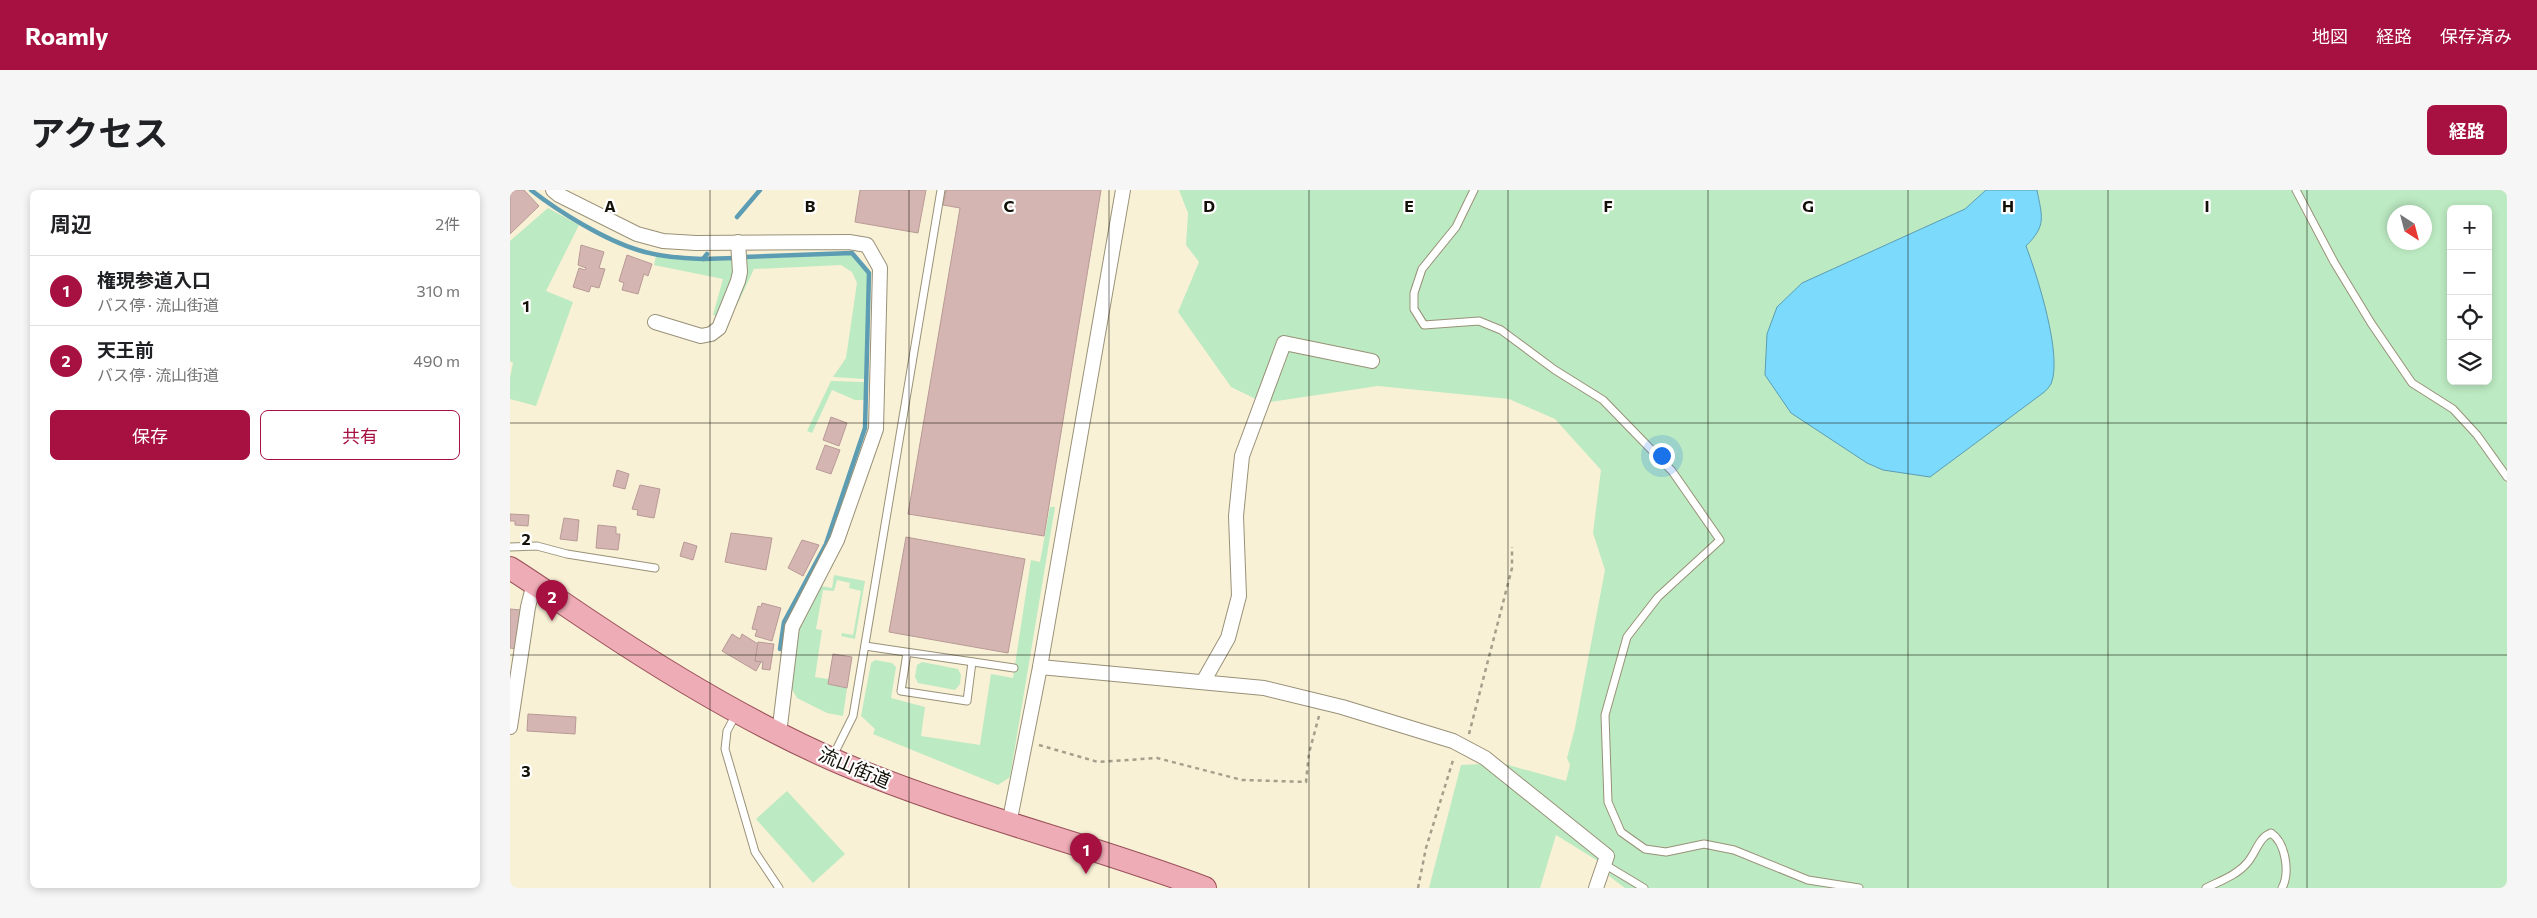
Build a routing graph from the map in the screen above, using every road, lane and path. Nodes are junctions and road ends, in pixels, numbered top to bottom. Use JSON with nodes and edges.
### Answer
{"nodes":[{"id":1,"x":553,"y":190,"type":"edge"},
{"id":2,"x":941,"y":190,"type":"edge"},
{"id":3,"x":1122,"y":190,"type":"edge"},
{"id":4,"x":1474,"y":190,"type":"edge"},
{"id":5,"x":2296,"y":190,"type":"edge"},
{"id":6,"x":738,"y":242,"type":"junction"},
{"id":7,"x":655,"y":322,"type":"dead end"},
{"id":8,"x":1372,"y":361,"type":"dead end"},
{"id":9,"x":2507,"y":477,"type":"edge"},
{"id":10,"x":1512,"y":546,"type":"dead end"},
{"id":11,"x":510,"y":547,"type":"edge"},
{"id":12,"x":510,"y":564,"type":"edge"},
{"id":13,"x":510,"y":568,"type":"edge"},
{"id":14,"x":655,"y":568,"type":"dead end"},
{"id":15,"x":534,"y":583,"type":"junction"},
{"id":16,"x":865,"y":646,"type":"junction"},
{"id":17,"x":907,"y":653,"type":"junction"},
{"id":18,"x":972,"y":662,"type":"junction"},
{"id":19,"x":1040,"y":667,"type":"junction"},
{"id":20,"x":1014,"y":668,"type":"dead end"},
{"id":21,"x":1203,"y":682,"type":"junction"},
{"id":22,"x":1323,"y":703,"type":"junction"},
{"id":23,"x":738,"y":712,"type":"junction"},
{"id":24,"x":510,"y":727,"type":"edge"},
{"id":25,"x":779,"y":734,"type":"junction"},
{"id":26,"x":1025,"y":740,"type":"junction"},
{"id":27,"x":1462,"y":746,"type":"junction"},
{"id":28,"x":832,"y":759,"type":"junction"},
{"id":29,"x":1009,"y":824,"type":"junction"},
{"id":30,"x":1604,"y":864,"type":"junction"},
{"id":31,"x":1192,"y":886,"type":"edge"},
{"id":32,"x":2284,"y":886,"type":"edge"},
{"id":33,"x":779,"y":888,"type":"edge"},
{"id":34,"x":1418,"y":888,"type":"edge"},
{"id":35,"x":1596,"y":888,"type":"edge"},
{"id":36,"x":1644,"y":888,"type":"edge"},
{"id":37,"x":1859,"y":888,"type":"edge"},
{"id":38,"x":2206,"y":888,"type":"edge"},
{"id":39,"x":2292,"y":888,"type":"edge"}],
"edges":[{"from":1,"to":6,"type":"street"},
{"from":2,"to":16,"type":"lane"},
{"from":3,"to":19,"type":"street"},
{"from":4,"to":37,"type":"lane"},
{"from":5,"to":9,"type":"lane"},
{"from":6,"to":7,"type":"street"},
{"from":6,"to":25,"type":"street"},
{"from":8,"to":21,"type":"street"},
{"from":10,"to":27,"type":"path"},
{"from":11,"to":14,"type":"lane"},
{"from":12,"to":15,"type":"main road","name":"流山街道"},
{"from":13,"to":15,"type":"main road","name":"流山街道"},
{"from":15,"to":23,"type":"main road","name":"流山街道"},
{"from":15,"to":24,"type":"street"},
{"from":16,"to":17,"type":"lane"},
{"from":16,"to":28,"type":"lane"},
{"from":17,"to":18,"type":"lane"},
{"from":17,"to":18,"type":"lane"},
{"from":18,"to":20,"type":"lane"},
{"from":19,"to":21,"type":"street"},
{"from":19,"to":26,"type":"street"},
{"from":21,"to":22,"type":"street"},
{"from":22,"to":26,"type":"path"},
{"from":22,"to":27,"type":"street"},
{"from":23,"to":25,"type":"main road","name":"流山街道"},
{"from":23,"to":33,"type":"lane"},
{"from":25,"to":28,"type":"main road","name":"流山街道"},
{"from":26,"to":29,"type":"street"},
{"from":27,"to":30,"type":"street"},
{"from":27,"to":34,"type":"path"},
{"from":28,"to":29,"type":"main road","name":"流山街道"},
{"from":29,"to":31,"type":"main road","name":"流山街道"},
{"from":30,"to":35,"type":"street"},
{"from":30,"to":36,"type":"lane"},
{"from":32,"to":38,"type":"lane"},
{"from":32,"to":39,"type":"lane"}]}
